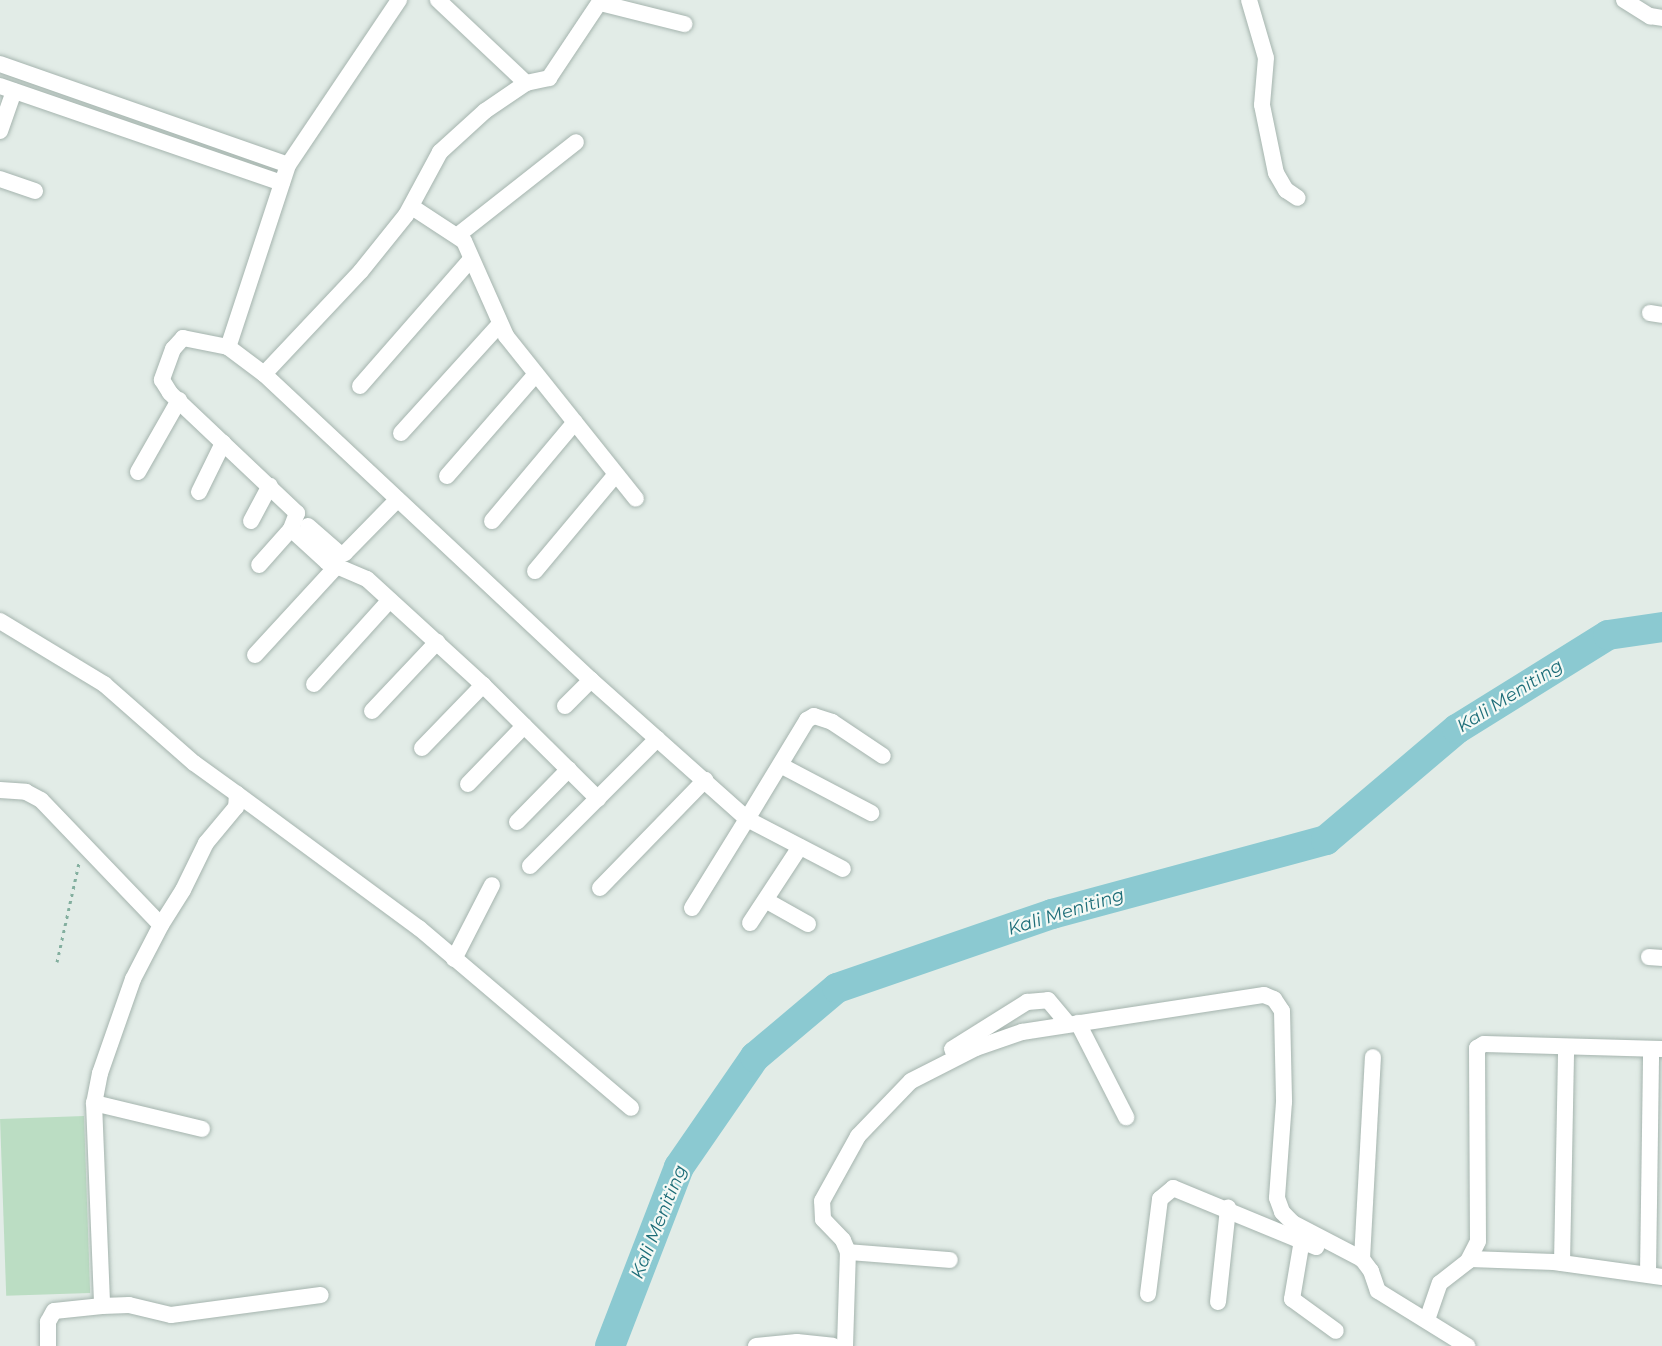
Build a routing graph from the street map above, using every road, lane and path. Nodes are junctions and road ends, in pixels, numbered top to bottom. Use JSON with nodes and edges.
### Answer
{"nodes":[{"id":1,"x":399,"y":0,"type":"edge"},
{"id":2,"x":438,"y":0,"type":"edge"},
{"id":3,"x":1249,"y":0,"type":"edge"},
{"id":4,"x":1624,"y":0,"type":"edge"},
{"id":5,"x":601,"y":1,"type":"edge"},
{"id":6,"x":1662,"y":18,"type":"edge"},
{"id":7,"x":684,"y":24,"type":"dead end"},
{"id":8,"x":0,"y":64,"type":"edge"},
{"id":9,"x":526,"y":83,"type":"junction"},
{"id":10,"x":7,"y":88,"type":"edge"},
{"id":11,"x":148,"y":118,"type":"junction"},
{"id":12,"x":0,"y":131,"type":"edge"},
{"id":13,"x":142,"y":135,"type":"junction"},
{"id":14,"x":576,"y":142,"type":"dead end"},
{"id":15,"x":288,"y":165,"type":"junction"},
{"id":16,"x":0,"y":179,"type":"edge"},
{"id":17,"x":282,"y":183,"type":"junction"},
{"id":18,"x":35,"y":191,"type":"dead end"},
{"id":19,"x":1298,"y":198,"type":"dead end"},
{"id":20,"x":412,"y":207,"type":"junction"},
{"id":21,"x":458,"y":235,"type":"junction"},
{"id":22,"x":471,"y":259,"type":"junction"},
{"id":23,"x":500,"y":324,"type":"junction"},
{"id":24,"x":228,"y":347,"type":"junction"},
{"id":25,"x":264,"y":374,"type":"junction"},
{"id":26,"x":536,"y":374,"type":"junction"},
{"id":27,"x":360,"y":386,"type":"dead end"},
{"id":28,"x":179,"y":400,"type":"junction"},
{"id":29,"x":575,"y":422,"type":"junction"},
{"id":30,"x":401,"y":433,"type":"dead end"},
{"id":31,"x":223,"y":442,"type":"junction"},
{"id":32,"x":138,"y":472,"type":"dead end"},
{"id":33,"x":616,"y":474,"type":"junction"},
{"id":34,"x":447,"y":476,"type":"dead end"},
{"id":35,"x":270,"y":486,"type":"junction"},
{"id":36,"x":199,"y":492,"type":"dead end"},
{"id":37,"x":636,"y":499,"type":"dead end"},
{"id":38,"x":397,"y":500,"type":"junction"},
{"id":39,"x":251,"y":521,"type":"dead end"},
{"id":40,"x":492,"y":521,"type":"dead end"},
{"id":41,"x":308,"y":526,"type":"dead end"},
{"id":42,"x":291,"y":529,"type":"junction"},
{"id":43,"x":259,"y":565,"type":"dead end"},
{"id":44,"x":336,"y":567,"type":"junction"},
{"id":45,"x":535,"y":571,"type":"dead end"},
{"id":46,"x":390,"y":600,"type":"junction"},
{"id":47,"x":0,"y":621,"type":"edge"},
{"id":48,"x":437,"y":642,"type":"junction"},
{"id":49,"x":255,"y":655,"type":"dead end"},
{"id":50,"x":591,"y":680,"type":"junction"},
{"id":51,"x":314,"y":684,"type":"dead end"},
{"id":52,"x":483,"y":685,"type":"junction"},
{"id":53,"x":565,"y":706,"type":"dead end"},
{"id":54,"x":372,"y":711,"type":"dead end"},
{"id":55,"x":524,"y":726,"type":"junction"},
{"id":56,"x":657,"y":739,"type":"junction"},
{"id":57,"x":422,"y":748,"type":"dead end"},
{"id":58,"x":883,"y":756,"type":"dead end"},
{"id":59,"x":783,"y":766,"type":"junction"},
{"id":60,"x":569,"y":769,"type":"junction"},
{"id":61,"x":705,"y":780,"type":"junction"},
{"id":62,"x":468,"y":784,"type":"dead end"},
{"id":63,"x":0,"y":790,"type":"edge"},
{"id":64,"x":237,"y":794,"type":"junction"},
{"id":65,"x":598,"y":799,"type":"junction"},
{"id":66,"x":872,"y":813,"type":"dead end"},
{"id":67,"x":747,"y":819,"type":"junction"},
{"id":68,"x":517,"y":822,"type":"dead end"},
{"id":69,"x":83,"y":844,"type":"junction"},
{"id":70,"x":800,"y":847,"type":"junction"},
{"id":71,"x":531,"y":866,"type":"dead end"},
{"id":72,"x":843,"y":869,"type":"dead end"},
{"id":73,"x":492,"y":885,"type":"dead end"},
{"id":74,"x":600,"y":888,"type":"dead end"},
{"id":75,"x":767,"y":901,"type":"junction"},
{"id":76,"x":692,"y":908,"type":"dead end"},
{"id":77,"x":750,"y":923,"type":"dead end"},
{"id":78,"x":808,"y":924,"type":"dead end"},
{"id":79,"x":161,"y":925,"type":"junction"},
{"id":80,"x":454,"y":959,"type":"junction"},
{"id":81,"x":57,"y":962,"type":"dead end"},
{"id":82,"x":1073,"y":1023,"type":"junction"},
{"id":83,"x":1566,"y":1047,"type":"junction"},
{"id":84,"x":952,"y":1049,"type":"dead end"},
{"id":85,"x":1657,"y":1049,"type":"edge"},
{"id":86,"x":1373,"y":1057,"type":"dead end"},
{"id":87,"x":94,"y":1103,"type":"junction"},
{"id":88,"x":631,"y":1108,"type":"dead end"},
{"id":89,"x":1126,"y":1117,"type":"dead end"},
{"id":90,"x":202,"y":1129,"type":"dead end"},
{"id":91,"x":1228,"y":1208,"type":"junction"},
{"id":92,"x":1302,"y":1240,"type":"junction"},
{"id":93,"x":848,"y":1252,"type":"junction"},
{"id":94,"x":1362,"y":1259,"type":"junction"},
{"id":95,"x":1470,"y":1259,"type":"junction"},
{"id":96,"x":950,"y":1260,"type":"dead end"},
{"id":97,"x":1562,"y":1263,"type":"junction"},
{"id":98,"x":1373,"y":1276,"type":"junction"},
{"id":99,"x":1655,"y":1276,"type":"edge"},
{"id":100,"x":1148,"y":1294,"type":"dead end"},
{"id":101,"x":321,"y":1295,"type":"dead end"},
{"id":102,"x":1218,"y":1302,"type":"dead end"},
{"id":103,"x":102,"y":1306,"type":"junction"},
{"id":104,"x":1427,"y":1320,"type":"junction"},
{"id":105,"x":1336,"y":1331,"type":"dead end"},
{"id":106,"x":1450,"y":1341,"type":"edge"},
{"id":107,"x":48,"y":1346,"type":"edge"},
{"id":108,"x":756,"y":1346,"type":"edge"},
{"id":109,"x":833,"y":1346,"type":"edge"},
{"id":110,"x":845,"y":1346,"type":"edge"},
{"id":111,"x":1467,"y":1346,"type":"edge"}],
"edges":[{"from":1,"to":15,"type":"street"},
{"from":2,"to":9,"type":"street"},
{"from":3,"to":19,"type":"street"},
{"from":4,"to":6,"type":"street"},
{"from":5,"to":7,"type":"street"},
{"from":5,"to":9,"type":"street"},
{"from":8,"to":11,"type":"street"},
{"from":9,"to":20,"type":"street"},
{"from":10,"to":12,"type":"street"},
{"from":10,"to":13,"type":"street"},
{"from":11,"to":13,"type":"street"},
{"from":11,"to":15,"type":"street"},
{"from":13,"to":17,"type":"street"},
{"from":14,"to":21,"type":"street"},
{"from":15,"to":17,"type":"street"},
{"from":16,"to":18,"type":"street"},
{"from":17,"to":24,"type":"street"},
{"from":20,"to":21,"type":"street"},
{"from":20,"to":25,"type":"street"},
{"from":21,"to":22,"type":"street"},
{"from":22,"to":23,"type":"street"},
{"from":22,"to":27,"type":"street"},
{"from":23,"to":26,"type":"street"},
{"from":23,"to":30,"type":"street"},
{"from":24,"to":25,"type":"street"},
{"from":24,"to":28,"type":"street"},
{"from":25,"to":38,"type":"street"},
{"from":26,"to":29,"type":"street"},
{"from":26,"to":34,"type":"street"},
{"from":28,"to":31,"type":"street"},
{"from":28,"to":32,"type":"street"},
{"from":29,"to":33,"type":"street"},
{"from":29,"to":40,"type":"street"},
{"from":31,"to":35,"type":"street"},
{"from":31,"to":36,"type":"street"},
{"from":33,"to":37,"type":"street"},
{"from":33,"to":45,"type":"street"},
{"from":35,"to":39,"type":"street"},
{"from":35,"to":42,"type":"street"},
{"from":38,"to":41,"type":"street"},
{"from":38,"to":50,"type":"street"},
{"from":42,"to":43,"type":"street"},
{"from":42,"to":44,"type":"street"},
{"from":44,"to":46,"type":"street"},
{"from":44,"to":49,"type":"street"},
{"from":46,"to":48,"type":"street"},
{"from":46,"to":51,"type":"street"},
{"from":47,"to":64,"type":"street"},
{"from":48,"to":52,"type":"street"},
{"from":48,"to":54,"type":"street"},
{"from":50,"to":53,"type":"street"},
{"from":50,"to":56,"type":"street"},
{"from":52,"to":55,"type":"street"},
{"from":52,"to":57,"type":"street"},
{"from":55,"to":60,"type":"street"},
{"from":55,"to":62,"type":"street"},
{"from":56,"to":61,"type":"street"},
{"from":56,"to":65,"type":"street"},
{"from":58,"to":59,"type":"street"},
{"from":59,"to":66,"type":"street"},
{"from":59,"to":67,"type":"street"},
{"from":60,"to":65,"type":"street"},
{"from":60,"to":68,"type":"street"},
{"from":61,"to":67,"type":"street"},
{"from":61,"to":74,"type":"street"},
{"from":63,"to":69,"type":"street"},
{"from":64,"to":79,"type":"street"},
{"from":64,"to":80,"type":"street"},
{"from":65,"to":71,"type":"street"},
{"from":67,"to":70,"type":"street"},
{"from":67,"to":76,"type":"street"},
{"from":69,"to":79,"type":"street"},
{"from":69,"to":81,"type":"path"},
{"from":70,"to":72,"type":"street"},
{"from":70,"to":75,"type":"street"},
{"from":73,"to":80,"type":"street"},
{"from":75,"to":77,"type":"street"},
{"from":75,"to":78,"type":"street"},
{"from":79,"to":87,"type":"street"},
{"from":80,"to":88,"type":"street"},
{"from":82,"to":84,"type":"street"},
{"from":82,"to":89,"type":"street"},
{"from":82,"to":93,"type":"street"},
{"from":82,"to":94,"type":"street"},
{"from":83,"to":85,"type":"street"},
{"from":83,"to":95,"type":"street"},
{"from":83,"to":97,"type":"street"},
{"from":85,"to":99,"type":"street"},
{"from":86,"to":94,"type":"street"},
{"from":87,"to":90,"type":"street"},
{"from":87,"to":103,"type":"street"},
{"from":91,"to":92,"type":"street"},
{"from":91,"to":100,"type":"street"},
{"from":91,"to":102,"type":"street"},
{"from":92,"to":98,"type":"street"},
{"from":92,"to":105,"type":"street"},
{"from":93,"to":96,"type":"street"},
{"from":93,"to":110,"type":"street"},
{"from":94,"to":98,"type":"street"},
{"from":95,"to":97,"type":"street"},
{"from":95,"to":104,"type":"street"},
{"from":97,"to":99,"type":"street"},
{"from":98,"to":104,"type":"street"},
{"from":101,"to":103,"type":"street"},
{"from":103,"to":107,"type":"street"},
{"from":104,"to":106,"type":"street"},
{"from":106,"to":111,"type":"street"},
{"from":108,"to":109,"type":"street"}]}
